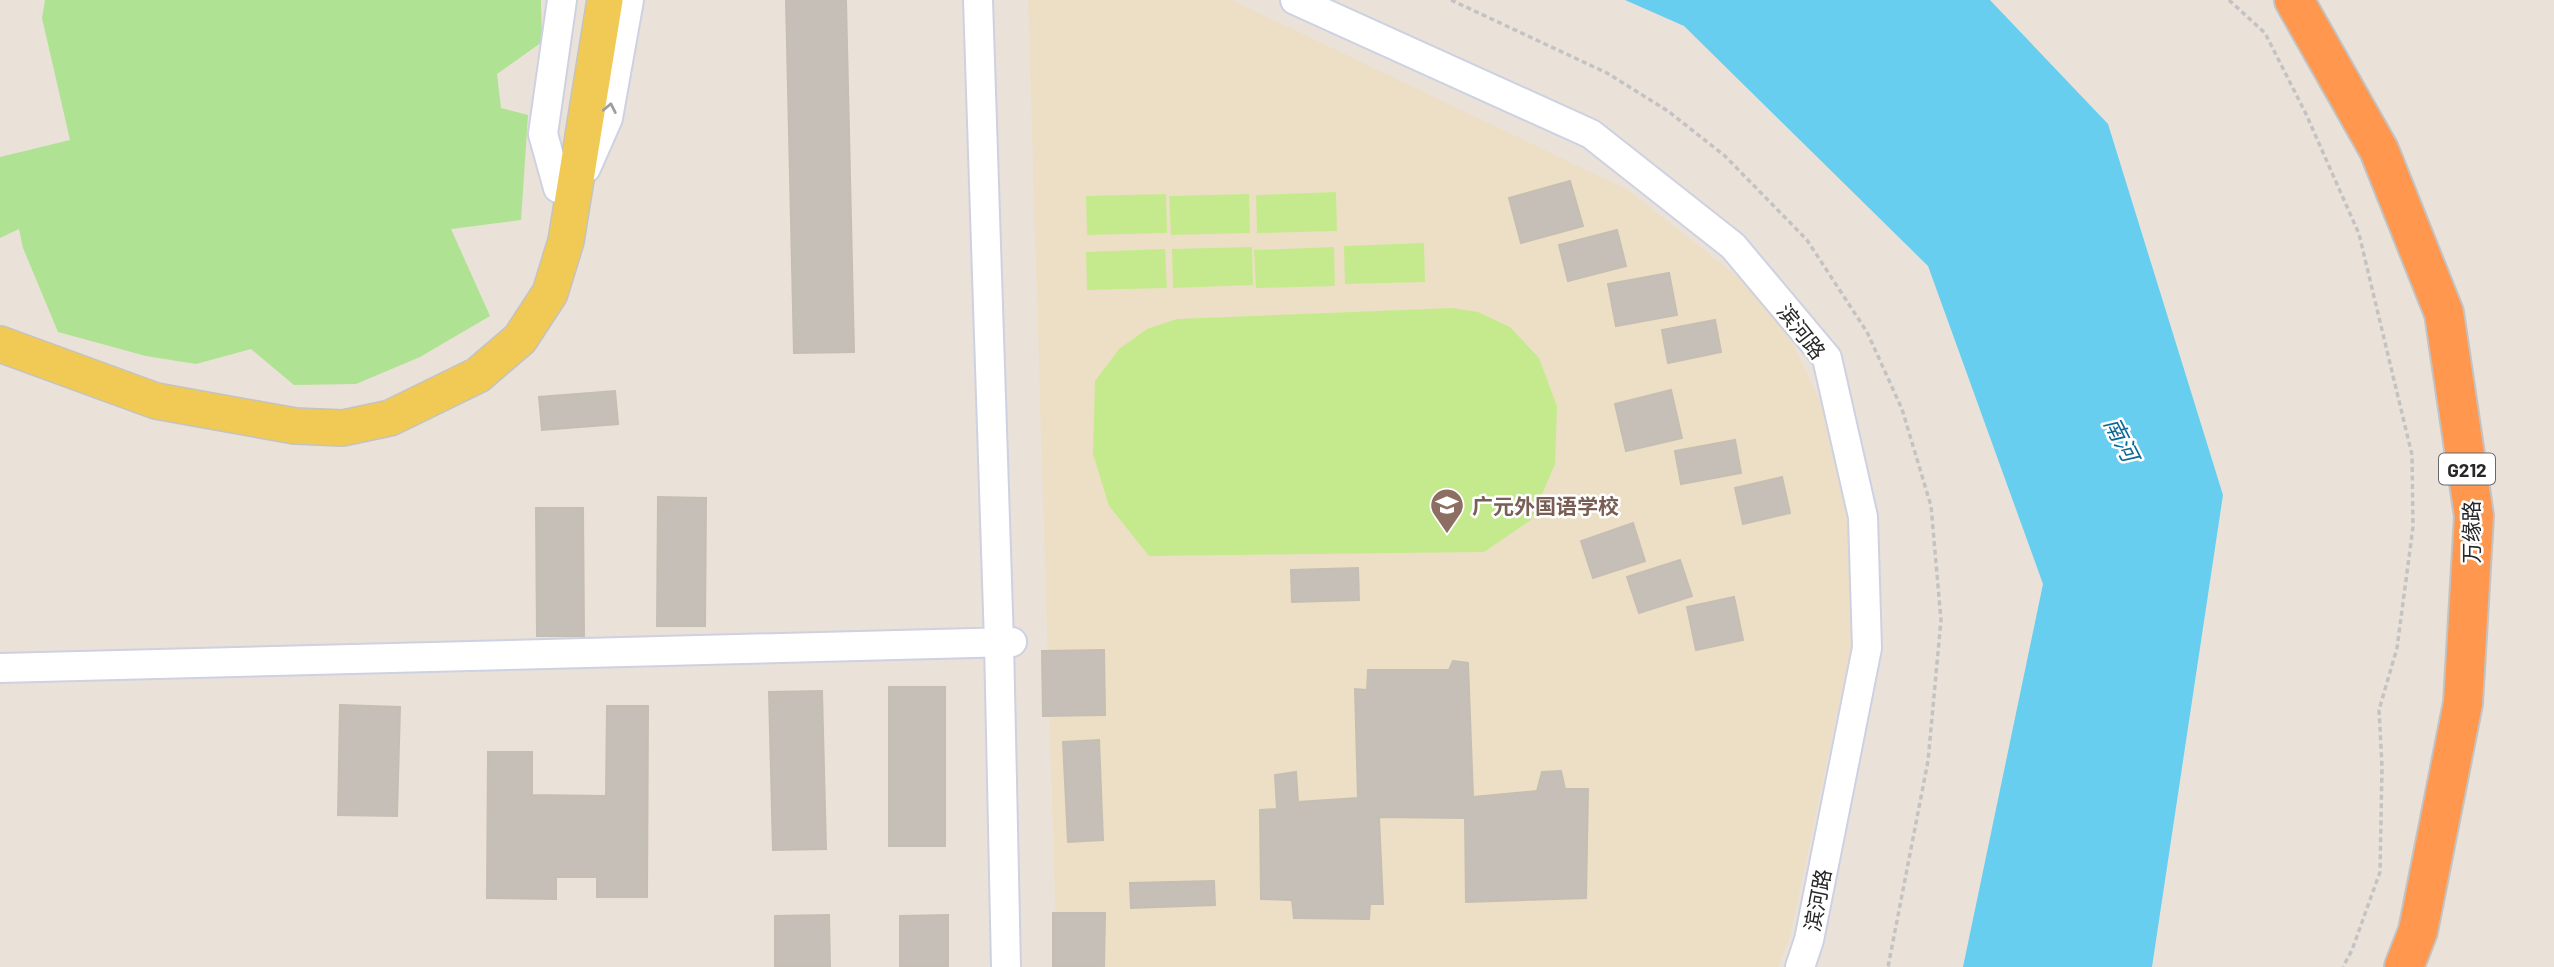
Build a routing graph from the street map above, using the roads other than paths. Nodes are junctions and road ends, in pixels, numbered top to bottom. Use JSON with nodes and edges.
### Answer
{"nodes":[{"id":1,"x":562,"y":0,"type":"edge"},
{"id":2,"x":584,"y":0,"type":"edge"},
{"id":3,"x":605,"y":0,"type":"edge"},
{"id":4,"x":629,"y":0,"type":"edge"},
{"id":5,"x":978,"y":0,"type":"edge"},
{"id":6,"x":994,"y":0,"type":"edge"},
{"id":7,"x":1296,"y":0,"type":"edge"},
{"id":8,"x":1337,"y":0,"type":"edge"},
{"id":9,"x":2277,"y":0,"type":"edge"},
{"id":10,"x":2294,"y":0,"type":"edge"},
{"id":11,"x":576,"y":111,"type":"junction"},
{"id":12,"x":566,"y":190,"type":"junction"},
{"id":13,"x":0,"y":327,"type":"edge"},
{"id":14,"x":0,"y":344,"type":"edge"},
{"id":15,"x":1005,"y":642,"type":"junction"},
{"id":16,"x":0,"y":668,"type":"edge"},
{"id":17,"x":1006,"y":967,"type":"edge"},
{"id":18,"x":1021,"y":967,"type":"edge"},
{"id":19,"x":1800,"y":967,"type":"edge"},
{"id":20,"x":1819,"y":967,"type":"edge"},
{"id":21,"x":2382,"y":967,"type":"edge"},
{"id":22,"x":2404,"y":967,"type":"edge"}],
"edges":[{"from":1,"to":12,"type":"street"},
{"from":2,"to":11,"type":"main road"},
{"from":3,"to":11,"type":"main road"},
{"from":12,"to":4,"type":"street","one_way":true},
{"from":5,"to":15,"type":"street"},
{"from":6,"to":15,"type":"street"},
{"from":7,"to":19,"type":"street","name":"滨河路"},
{"from":8,"to":20,"type":"street","name":"滨河路"},
{"from":9,"to":21,"type":"highway","name":"万缘路","number":"G212"},
{"from":10,"to":22,"type":"highway","name":"万缘路","number":"G212"},
{"from":11,"to":12,"type":"main road"},
{"from":12,"to":13,"type":"main road"},
{"from":12,"to":14,"type":"main road"},
{"from":15,"to":16,"type":"street"},
{"from":15,"to":17,"type":"street"},
{"from":15,"to":18,"type":"street"}]}
